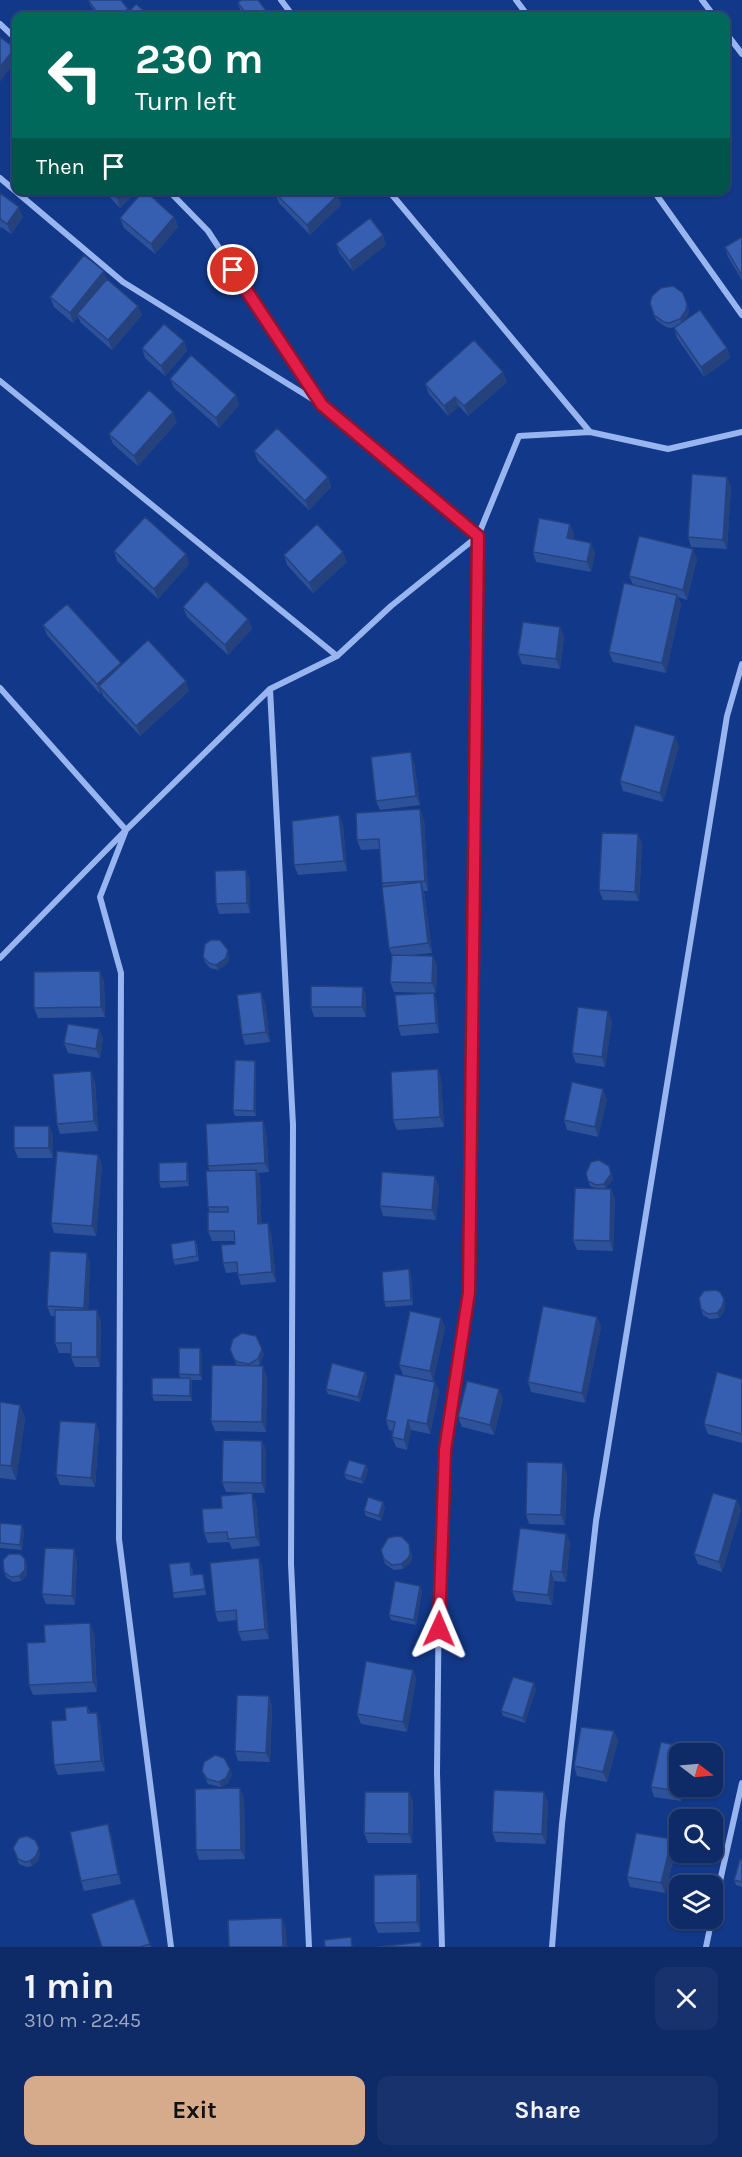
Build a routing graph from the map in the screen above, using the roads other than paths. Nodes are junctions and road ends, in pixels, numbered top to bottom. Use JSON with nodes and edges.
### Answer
{"nodes":[{"id":1,"x":0,"y":24,"type":"edge"},
{"id":2,"x":12,"y":35,"type":"edge"},
{"id":3,"x":730,"y":38,"type":"edge"},
{"id":4,"x":742,"y":54,"type":"edge"},
{"id":5,"x":0,"y":178,"type":"edge"},
{"id":6,"x":12,"y":188,"type":"edge"},
{"id":7,"x":20,"y":195,"type":"edge"},
{"id":8,"x":173,"y":195,"type":"edge"},
{"id":9,"x":392,"y":195,"type":"edge"},
{"id":10,"x":657,"y":195,"type":"edge"},
{"id":11,"x":742,"y":315,"type":"edge"},
{"id":12,"x":0,"y":381,"type":"edge"},
{"id":13,"x":322,"y":405,"type":"junction"},
{"id":14,"x":590,"y":432,"type":"junction"},
{"id":15,"x":742,"y":432,"type":"edge"},
{"id":16,"x":478,"y":536,"type":"junction"},
{"id":17,"x":337,"y":656,"type":"junction"},
{"id":18,"x":742,"y":664,"type":"edge"},
{"id":19,"x":0,"y":688,"type":"edge"},
{"id":20,"x":270,"y":689,"type":"junction"},
{"id":21,"x":126,"y":830,"type":"junction"},
{"id":22,"x":0,"y":958,"type":"edge"},
{"id":23,"x":742,"y":1784,"type":"edge"},
{"id":24,"x":722,"y":1875,"type":"edge"},
{"id":25,"x":710,"y":1929,"type":"edge"},
{"id":26,"x":171,"y":1947,"type":"edge"},
{"id":27,"x":309,"y":1947,"type":"edge"},
{"id":28,"x":442,"y":1947,"type":"edge"},
{"id":29,"x":552,"y":1947,"type":"edge"},
{"id":30,"x":706,"y":1947,"type":"edge"}],
"edges":[{"from":1,"to":2,"type":"street"},
{"from":3,"to":4,"type":"street"},
{"from":5,"to":6,"type":"street"},
{"from":7,"to":13,"type":"street"},
{"from":8,"to":13,"type":"street"},
{"from":9,"to":14,"type":"street"},
{"from":10,"to":11,"type":"street"},
{"from":12,"to":17,"type":"street"},
{"from":13,"to":16,"type":"street"},
{"from":14,"to":15,"type":"street"},
{"from":14,"to":16,"type":"street"},
{"from":16,"to":17,"type":"street"},
{"from":16,"to":28,"type":"street"},
{"from":17,"to":20,"type":"street"},
{"from":18,"to":29,"type":"street"},
{"from":19,"to":21,"type":"street"},
{"from":20,"to":21,"type":"street"},
{"from":20,"to":27,"type":"street"},
{"from":21,"to":22,"type":"street"},
{"from":21,"to":26,"type":"street"},
{"from":23,"to":24,"type":"street"},
{"from":25,"to":30,"type":"street"}]}
